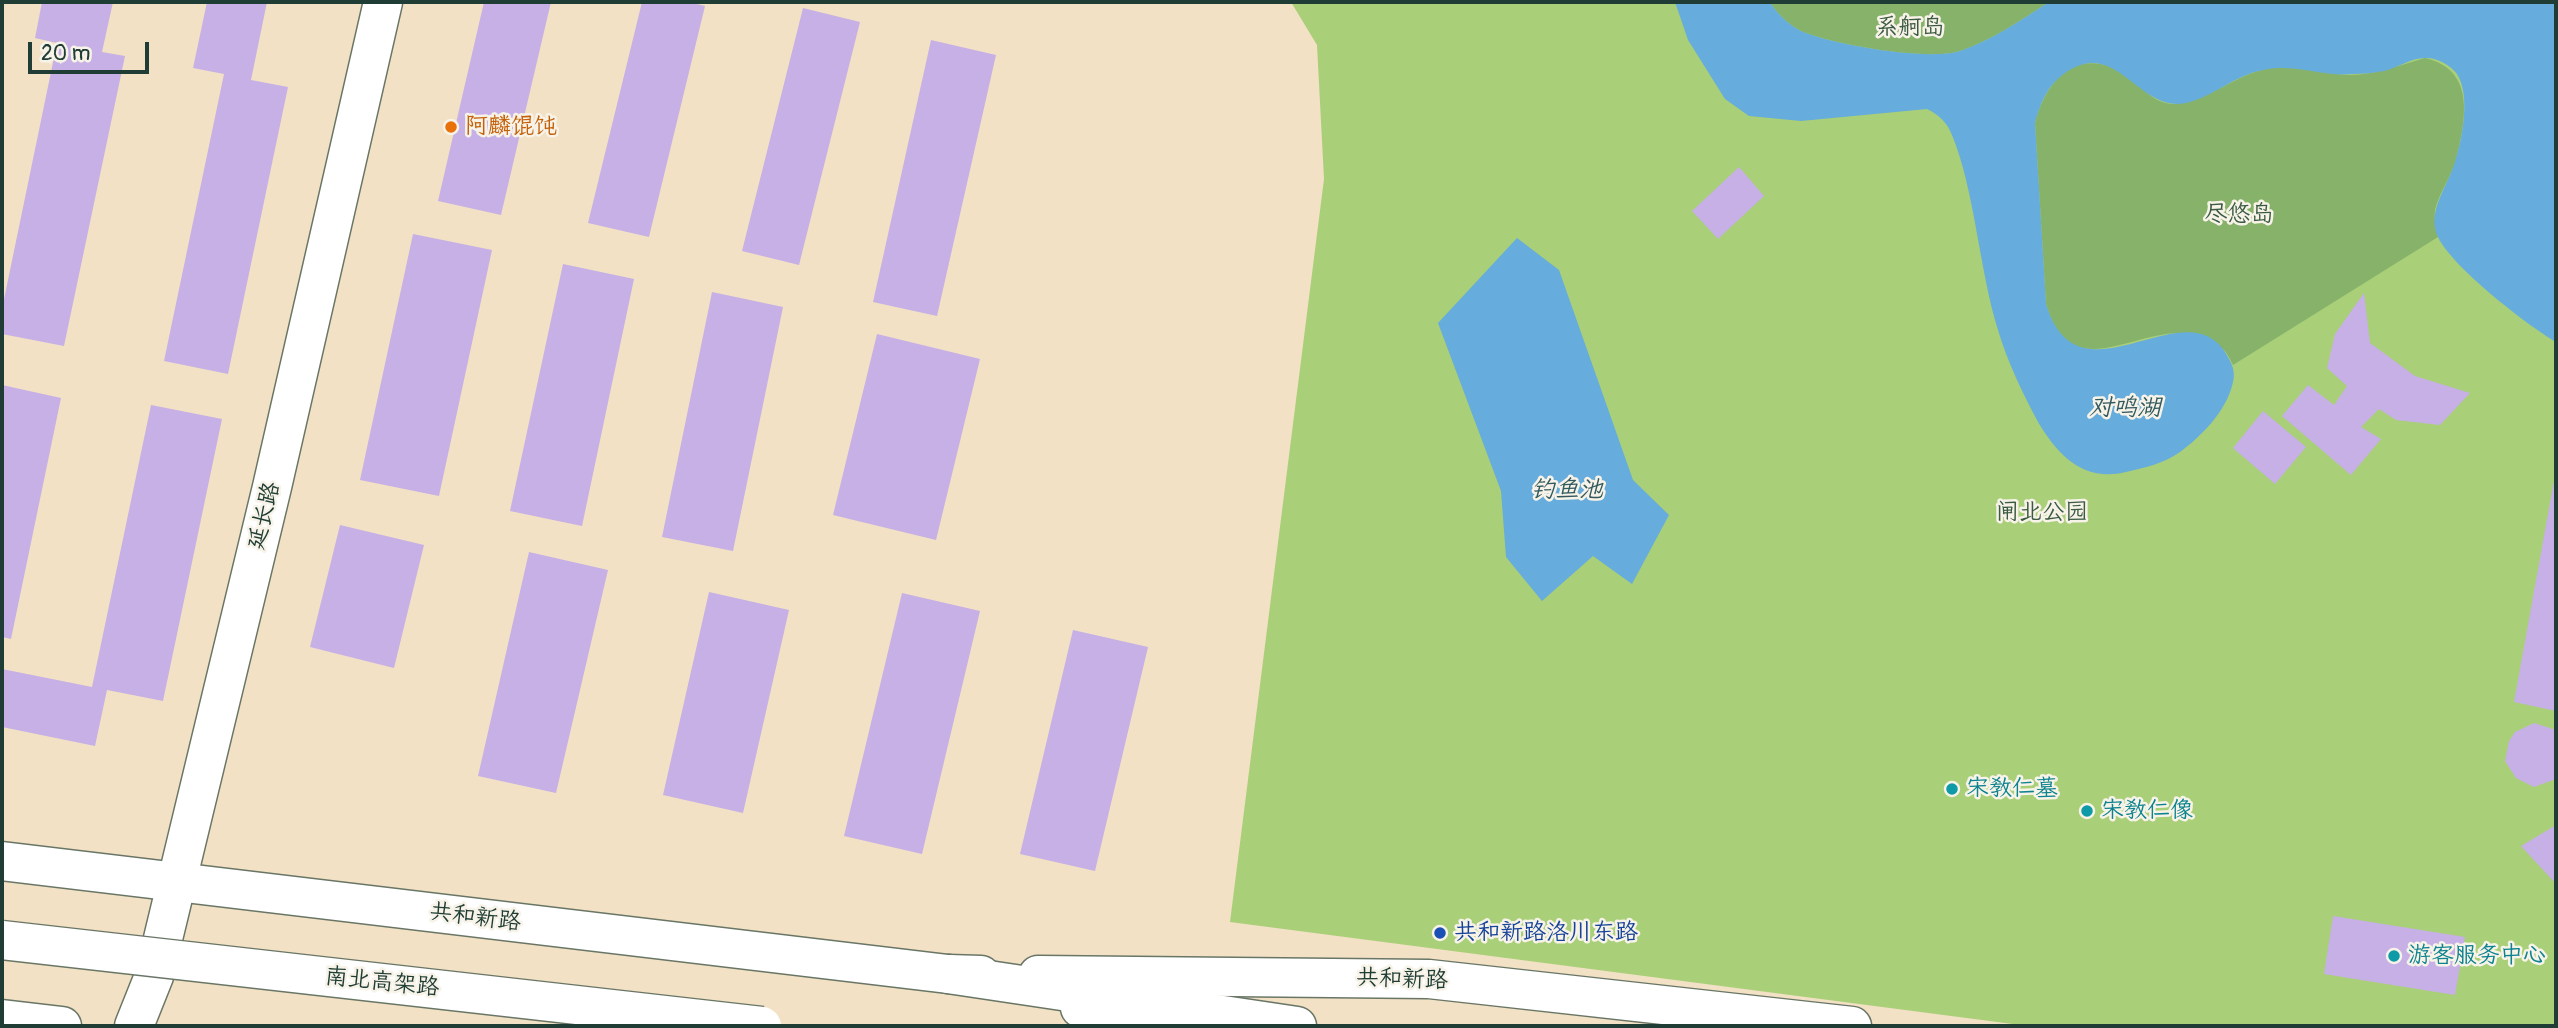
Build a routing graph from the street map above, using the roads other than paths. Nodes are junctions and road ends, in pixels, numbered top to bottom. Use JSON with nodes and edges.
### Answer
{"nodes":[{"id":1,"x":383,"y":2,"type":"edge"},
{"id":2,"x":2,"y":861,"type":"edge"},
{"id":3,"x":176,"y":882,"type":"junction"},
{"id":4,"x":2,"y":940,"type":"edge"},
{"id":5,"x":948,"y":974,"type":"junction"},
{"id":6,"x":2,"y":1019,"type":"edge"},
{"id":7,"x":62,"y":1026,"type":"edge"},
{"id":8,"x":134,"y":1026,"type":"edge"},
{"id":9,"x":762,"y":1026,"type":"edge"},
{"id":10,"x":1152,"y":1026,"type":"edge"},
{"id":11,"x":1297,"y":1026,"type":"edge"},
{"id":12,"x":1852,"y":1026,"type":"edge"}],
"edges":[{"from":1,"to":3,"type":"main road","name":"延长路"},
{"from":2,"to":3,"type":"main road","name":"共和新路"},
{"from":3,"to":5,"type":"main road","name":"共和新路"},
{"from":3,"to":8,"type":"main road","name":"延长路"},
{"from":4,"to":9,"type":"main road","name":"南北高架路","bridge":true},
{"from":5,"to":10,"type":"main road","name":"共和新路"},
{"from":5,"to":11,"type":"main road"},
{"from":5,"to":12,"type":"main road","name":"共和新路"},
{"from":6,"to":7,"type":"main road"}]}
